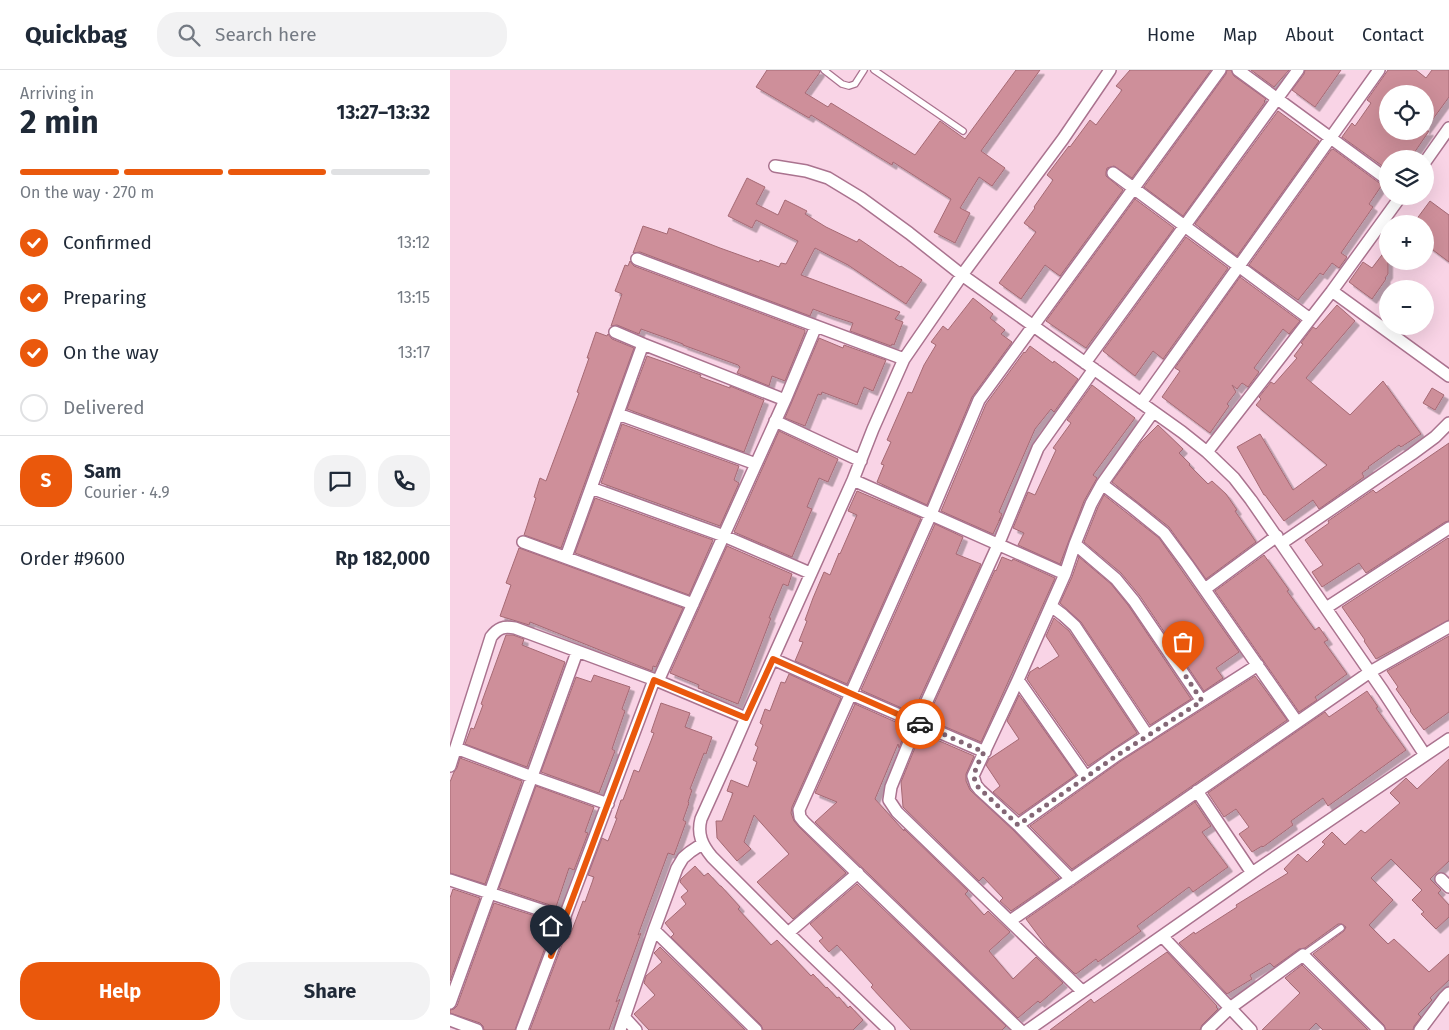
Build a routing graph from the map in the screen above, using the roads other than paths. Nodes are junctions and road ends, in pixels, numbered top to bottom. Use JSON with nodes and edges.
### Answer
{"nodes":[{"id":1,"x":824,"y":70,"type":"edge"},
{"id":2,"x":864,"y":70,"type":"edge"},
{"id":3,"x":874,"y":70,"type":"edge"},
{"id":4,"x":1220,"y":70,"type":"edge"},
{"id":5,"x":1238,"y":70,"type":"edge"},
{"id":6,"x":1298,"y":70,"type":"edge"},
{"id":7,"x":1379,"y":70,"type":"edge"},
{"id":8,"x":1107,"y":71,"type":"edge"},
{"id":9,"x":1277,"y":98,"type":"junction"},
{"id":10,"x":1449,"y":128,"type":"edge"},
{"id":11,"x":962,"y":131,"type":"dead end"},
{"id":12,"x":1331,"y":138,"type":"junction"},
{"id":13,"x":1433,"y":150,"type":"edge"},
{"id":14,"x":775,"y":166,"type":"dead end"},
{"id":15,"x":1113,"y":173,"type":"dead end"},
{"id":16,"x":1379,"y":173,"type":"edge"},
{"id":17,"x":1133,"y":189,"type":"junction"},
{"id":18,"x":1394,"y":205,"type":"edge"},
{"id":19,"x":1185,"y":226,"type":"junction"},
{"id":20,"x":637,"y":259,"type":"dead end"},
{"id":21,"x":1238,"y":265,"type":"junction"},
{"id":22,"x":962,"y":275,"type":"junction"},
{"id":23,"x":1332,"y":291,"type":"junction"},
{"id":24,"x":1310,"y":319,"type":"junction"},
{"id":25,"x":816,"y":326,"type":"junction"},
{"id":26,"x":1033,"y":326,"type":"junction"},
{"id":27,"x":615,"y":332,"type":"dead end"},
{"id":28,"x":643,"y":344,"type":"junction"},
{"id":29,"x":904,"y":359,"type":"junction"},
{"id":30,"x":1090,"y":366,"type":"junction"},
{"id":31,"x":1449,"y":376,"type":"edge"},
{"id":32,"x":785,"y":400,"type":"junction"},
{"id":33,"x":1141,"y":403,"type":"junction"},
{"id":34,"x":1154,"y":412,"type":"junction"},
{"id":35,"x":618,"y":414,"type":"junction"},
{"id":36,"x":775,"y":421,"type":"junction"},
{"id":37,"x":1449,"y":423,"type":"edge"},
{"id":38,"x":1207,"y":452,"type":"junction"},
{"id":39,"x":861,"y":461,"type":"junction"},
{"id":40,"x":756,"y":464,"type":"junction"},
{"id":41,"x":853,"y":480,"type":"junction"},
{"id":42,"x":1102,"y":484,"type":"junction"},
{"id":43,"x":591,"y":488,"type":"junction"},
{"id":44,"x":931,"y":514,"type":"junction"},
{"id":45,"x":1449,"y":528,"type":"edge"},
{"id":46,"x":724,"y":536,"type":"junction"},
{"id":47,"x":1279,"y":540,"type":"junction"},
{"id":48,"x":523,"y":542,"type":"dead end"},
{"id":49,"x":1075,"y":544,"type":"junction"},
{"id":50,"x":998,"y":545,"type":"junction"},
{"id":51,"x":566,"y":557,"type":"junction"},
{"id":52,"x":810,"y":574,"type":"junction"},
{"id":53,"x":1065,"y":574,"type":"junction"},
{"id":54,"x":1205,"y":590,"type":"junction"},
{"id":55,"x":693,"y":604,"type":"junction"},
{"id":56,"x":1051,"y":606,"type":"junction"},
{"id":57,"x":1326,"y":608,"type":"junction"},
{"id":58,"x":1449,"y":627,"type":"edge"},
{"id":59,"x":577,"y":652,"type":"junction"},
{"id":60,"x":773,"y":659,"type":"junction"},
{"id":61,"x":1258,"y":665,"type":"junction"},
{"id":62,"x":1370,"y":672,"type":"junction"},
{"id":63,"x":1018,"y":680,"type":"junction"},
{"id":64,"x":656,"y":681,"type":"junction"},
{"id":65,"x":851,"y":694,"type":"junction"},
{"id":66,"x":1202,"y":701,"type":"junction"},
{"id":67,"x":746,"y":718,"type":"junction"},
{"id":68,"x":1297,"y":722,"type":"junction"},
{"id":69,"x":918,"y":723,"type":"junction"},
{"id":70,"x":1148,"y":736,"type":"junction"},
{"id":71,"x":1449,"y":739,"type":"edge"},
{"id":72,"x":456,"y":748,"type":"junction"},
{"id":73,"x":984,"y":752,"type":"junction"},
{"id":74,"x":1425,"y":755,"type":"junction"},
{"id":75,"x":450,"y":766,"type":"edge"},
{"id":76,"x":532,"y":777,"type":"junction"},
{"id":77,"x":1086,"y":777,"type":"junction"},
{"id":78,"x":1197,"y":791,"type":"junction"},
{"id":79,"x":608,"y":804,"type":"junction"},
{"id":80,"x":1018,"y":825,"type":"junction"},
{"id":81,"x":702,"y":844,"type":"junction"},
{"id":82,"x":858,"y":873,"type":"junction"},
{"id":83,"x":1252,"y":873,"type":"junction"},
{"id":84,"x":1071,"y":879,"type":"junction"},
{"id":85,"x":450,"y":880,"type":"edge"},
{"id":86,"x":490,"y":894,"type":"junction"},
{"id":87,"x":565,"y":918,"type":"junction"},
{"id":88,"x":1010,"y":921,"type":"junction"},
{"id":89,"x":1341,"y":928,"type":"dead end"},
{"id":90,"x":654,"y":930,"type":"junction"},
{"id":91,"x":788,"y":932,"type":"junction"},
{"id":92,"x":1162,"y":936,"type":"junction"},
{"id":93,"x":1303,"y":955,"type":"junction"},
{"id":94,"x":1082,"y":991,"type":"junction"},
{"id":95,"x":1449,"y":993,"type":"edge"},
{"id":96,"x":450,"y":1003,"type":"edge"},
{"id":97,"x":1230,"y":1008,"type":"junction"},
{"id":98,"x":625,"y":1018,"type":"junction"},
{"id":99,"x":450,"y":1020,"type":"edge"},
{"id":100,"x":477,"y":1030,"type":"edge"},
{"id":101,"x":522,"y":1030,"type":"edge"},
{"id":102,"x":620,"y":1030,"type":"edge"},
{"id":103,"x":636,"y":1030,"type":"edge"},
{"id":104,"x":756,"y":1030,"type":"edge"},
{"id":105,"x":890,"y":1030,"type":"edge"},
{"id":106,"x":1020,"y":1030,"type":"edge"},
{"id":107,"x":1028,"y":1030,"type":"edge"},
{"id":108,"x":1207,"y":1030,"type":"edge"},
{"id":109,"x":1250,"y":1030,"type":"edge"},
{"id":110,"x":1379,"y":1030,"type":"edge"},
{"id":111,"x":1420,"y":1030,"type":"edge"}],
"edges":[{"from":1,"to":2,"type":"lane"},
{"from":3,"to":11,"type":"lane"},
{"from":4,"to":17,"type":"street"},
{"from":5,"to":9,"type":"street"},
{"from":6,"to":9,"type":"street"},
{"from":7,"to":12,"type":"street"},
{"from":8,"to":22,"type":"street"},
{"from":9,"to":12,"type":"street"},
{"from":9,"to":19,"type":"street"},
{"from":10,"to":13,"type":"street"},
{"from":12,"to":16,"type":"street"},
{"from":12,"to":21,"type":"street"},
{"from":14,"to":22,"type":"street"},
{"from":15,"to":17,"type":"street"},
{"from":17,"to":19,"type":"street"},
{"from":17,"to":26,"type":"street"},
{"from":18,"to":23,"type":"street"},
{"from":19,"to":21,"type":"street"},
{"from":19,"to":30,"type":"street"},
{"from":20,"to":25,"type":"street"},
{"from":21,"to":24,"type":"street"},
{"from":21,"to":33,"type":"street"},
{"from":22,"to":26,"type":"street"},
{"from":22,"to":29,"type":"street"},
{"from":23,"to":24,"type":"street"},
{"from":23,"to":31,"type":"street"},
{"from":24,"to":38,"type":"street"},
{"from":25,"to":29,"type":"street"},
{"from":25,"to":32,"type":"street"},
{"from":26,"to":30,"type":"street"},
{"from":26,"to":44,"type":"street"},
{"from":27,"to":28,"type":"street"},
{"from":28,"to":32,"type":"street"},
{"from":28,"to":35,"type":"street"},
{"from":29,"to":39,"type":"street"},
{"from":30,"to":33,"type":"street"},
{"from":30,"to":50,"type":"street"},
{"from":32,"to":36,"type":"street"},
{"from":33,"to":34,"type":"street"},
{"from":34,"to":38,"type":"street"},
{"from":34,"to":42,"type":"street"},
{"from":35,"to":40,"type":"street"},
{"from":35,"to":43,"type":"street"},
{"from":36,"to":39,"type":"street"},
{"from":36,"to":40,"type":"street"},
{"from":37,"to":47,"type":"street"},
{"from":38,"to":47,"type":"street"},
{"from":39,"to":41,"type":"street"},
{"from":40,"to":46,"type":"street"},
{"from":41,"to":44,"type":"street"},
{"from":41,"to":52,"type":"street"},
{"from":42,"to":49,"type":"street"},
{"from":42,"to":54,"type":"street"},
{"from":43,"to":46,"type":"street"},
{"from":43,"to":51,"type":"street"},
{"from":44,"to":50,"type":"street"},
{"from":44,"to":65,"type":"street"},
{"from":45,"to":57,"type":"street"},
{"from":46,"to":52,"type":"street"},
{"from":46,"to":55,"type":"street"},
{"from":47,"to":54,"type":"street"},
{"from":47,"to":57,"type":"street"},
{"from":48,"to":51,"type":"street"},
{"from":49,"to":53,"type":"street"},
{"from":49,"to":66,"type":"street"},
{"from":50,"to":53,"type":"street"},
{"from":50,"to":69,"type":"street"},
{"from":51,"to":55,"type":"street"},
{"from":52,"to":60,"type":"street"},
{"from":53,"to":56,"type":"street"},
{"from":54,"to":61,"type":"street"},
{"from":55,"to":64,"type":"street"},
{"from":56,"to":63,"type":"street"},
{"from":56,"to":70,"type":"street"},
{"from":57,"to":62,"type":"street"},
{"from":58,"to":62,"type":"street"},
{"from":59,"to":64,"type":"street"},
{"from":59,"to":72,"type":"street"},
{"from":59,"to":76,"type":"street"},
{"from":60,"to":65,"type":"street"},
{"from":60,"to":67,"type":"street"},
{"from":61,"to":66,"type":"street"},
{"from":61,"to":68,"type":"street"},
{"from":62,"to":68,"type":"street"},
{"from":62,"to":74,"type":"street"},
{"from":63,"to":73,"type":"street"},
{"from":63,"to":77,"type":"street"},
{"from":64,"to":67,"type":"street"},
{"from":64,"to":79,"type":"street"},
{"from":65,"to":69,"type":"street"},
{"from":65,"to":82,"type":"street"},
{"from":66,"to":70,"type":"street"},
{"from":67,"to":81,"type":"street"},
{"from":68,"to":78,"type":"street"},
{"from":69,"to":73,"type":"street"},
{"from":69,"to":88,"type":"street"},
{"from":70,"to":77,"type":"street"},
{"from":71,"to":74,"type":"street"},
{"from":72,"to":75,"type":"street"},
{"from":72,"to":76,"type":"street"},
{"from":73,"to":80,"type":"street"},
{"from":74,"to":83,"type":"street"},
{"from":76,"to":79,"type":"street"},
{"from":76,"to":86,"type":"street"},
{"from":77,"to":80,"type":"street"},
{"from":78,"to":83,"type":"street"},
{"from":78,"to":84,"type":"street"},
{"from":79,"to":87,"type":"street"},
{"from":80,"to":84,"type":"street"},
{"from":81,"to":90,"type":"street"},
{"from":81,"to":91,"type":"street"},
{"from":82,"to":91,"type":"street"},
{"from":82,"to":106,"type":"street"},
{"from":83,"to":92,"type":"street"},
{"from":84,"to":88,"type":"street"},
{"from":85,"to":86,"type":"street"},
{"from":86,"to":87,"type":"street"},
{"from":86,"to":96,"type":"street"},
{"from":87,"to":101,"type":"street"},
{"from":88,"to":94,"type":"street"},
{"from":89,"to":93,"type":"lane"},
{"from":90,"to":98,"type":"street"},
{"from":90,"to":104,"type":"street"},
{"from":91,"to":105,"type":"street"},
{"from":92,"to":94,"type":"street"},
{"from":92,"to":97,"type":"street"},
{"from":93,"to":97,"type":"street"},
{"from":93,"to":110,"type":"street"},
{"from":94,"to":107,"type":"street"},
{"from":95,"to":111,"type":"street"},
{"from":97,"to":108,"type":"street"},
{"from":97,"to":109,"type":"street"},
{"from":98,"to":102,"type":"street"},
{"from":98,"to":103,"type":"street"},
{"from":99,"to":100,"type":"street"}]}
